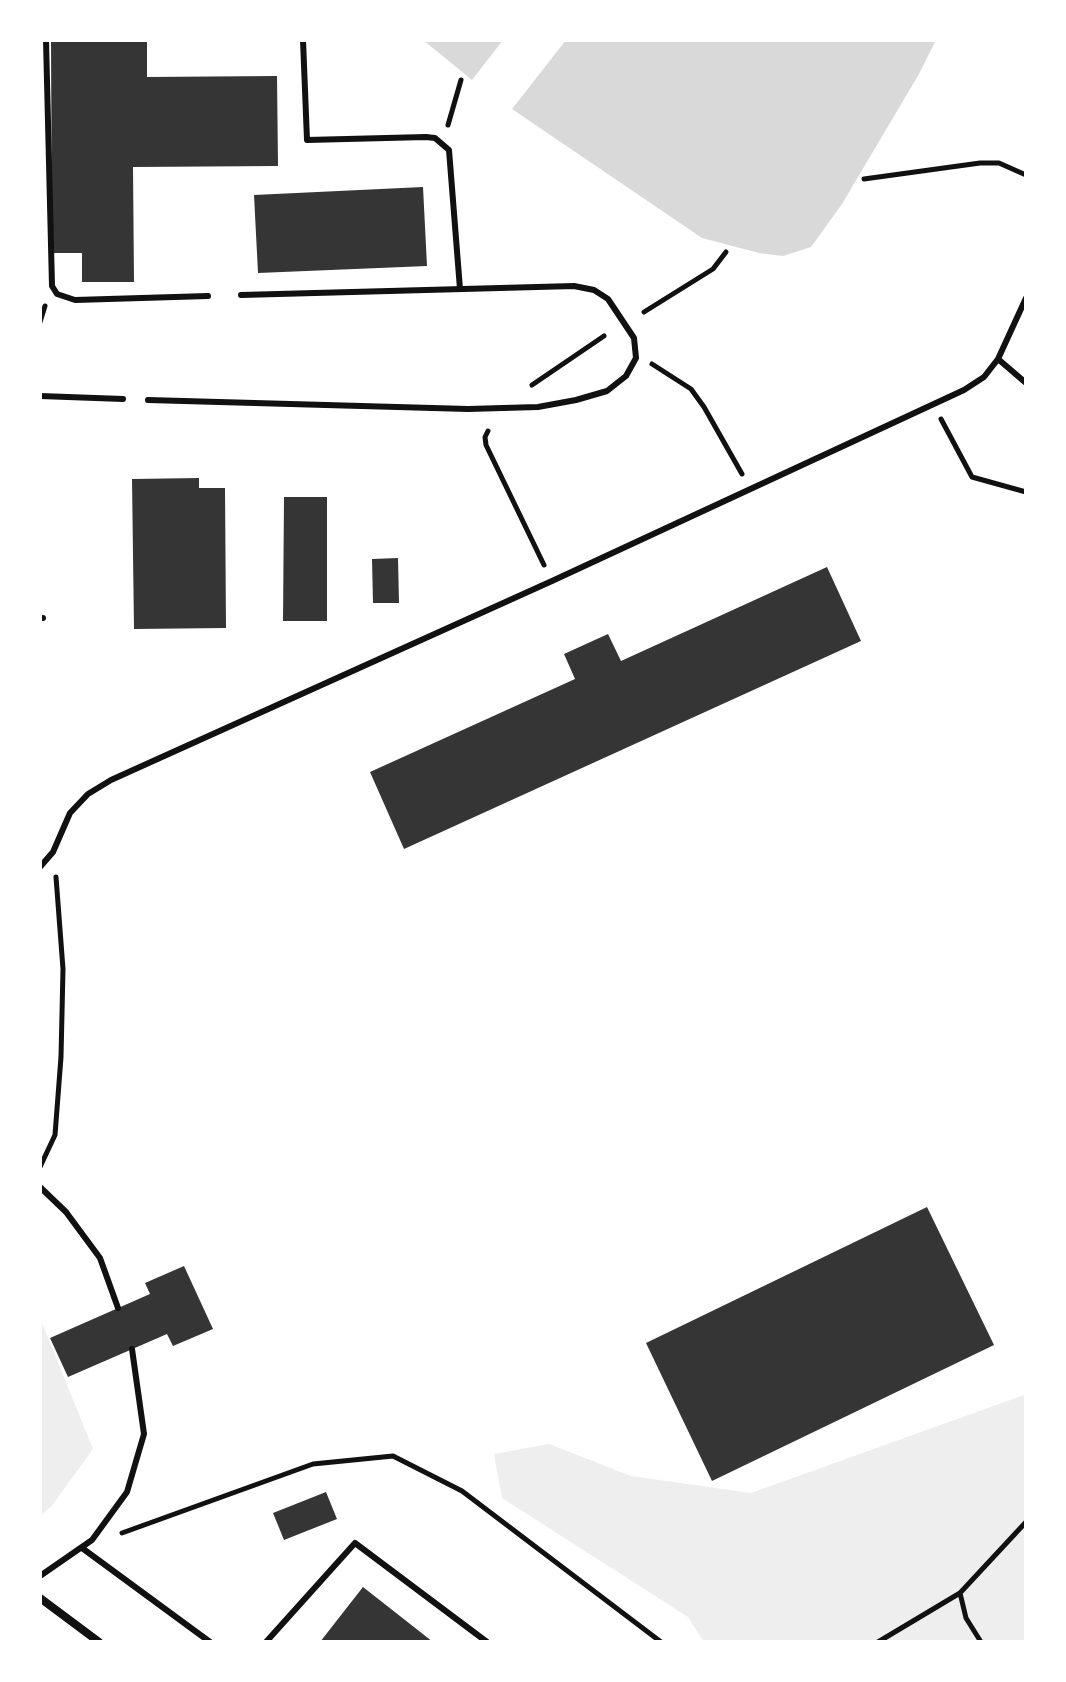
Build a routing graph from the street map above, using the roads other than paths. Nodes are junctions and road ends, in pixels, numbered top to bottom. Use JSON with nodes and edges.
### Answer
{"nodes":[{"id":1,"x":46,"y":40,"type":"edge"},
{"id":2,"x":303,"y":40,"type":"edge"},
{"id":3,"x":460,"y":289,"type":"junction"},
{"id":4,"x":241,"y":295,"type":"dead end"},
{"id":5,"x":208,"y":296,"type":"dead end"},
{"id":6,"x":1026,"y":298,"type":"edge"},
{"id":7,"x":998,"y":359,"type":"junction"},
{"id":8,"x":1026,"y":383,"type":"edge"},
{"id":9,"x":40,"y":396,"type":"edge"},
{"id":10,"x":123,"y":399,"type":"dead end"},
{"id":11,"x":148,"y":400,"type":"dead end"},
{"id":12,"x":40,"y":867,"type":"edge"},
{"id":13,"x":40,"y":1187,"type":"edge"},
{"id":14,"x":118,"y":1308,"type":"dead end"},
{"id":15,"x":132,"y":1349,"type":"dead end"},
{"id":16,"x":82,"y":1548,"type":"junction"},
{"id":17,"x":40,"y":1576,"type":"edge"},
{"id":18,"x":40,"y":1598,"type":"edge"},
{"id":19,"x":99,"y":1642,"type":"edge"},
{"id":20,"x":210,"y":1642,"type":"edge"},
{"id":21,"x":266,"y":1642,"type":"edge"},
{"id":22,"x":487,"y":1642,"type":"edge"}],
"edges":[{"from":1,"to":5,"type":"lane"},
{"from":2,"to":3,"type":"lane"},
{"from":3,"to":4,"type":"lane"},
{"from":3,"to":11,"type":"lane"},
{"from":6,"to":7,"type":"lane"},
{"from":7,"to":8,"type":"lane"},
{"from":7,"to":12,"type":"lane"},
{"from":9,"to":10,"type":"lane"},
{"from":13,"to":14,"type":"lane"},
{"from":15,"to":16,"type":"lane"},
{"from":16,"to":17,"type":"lane"},
{"from":16,"to":20,"type":"lane"},
{"from":18,"to":19,"type":"street"},
{"from":21,"to":22,"type":"lane"}]}
